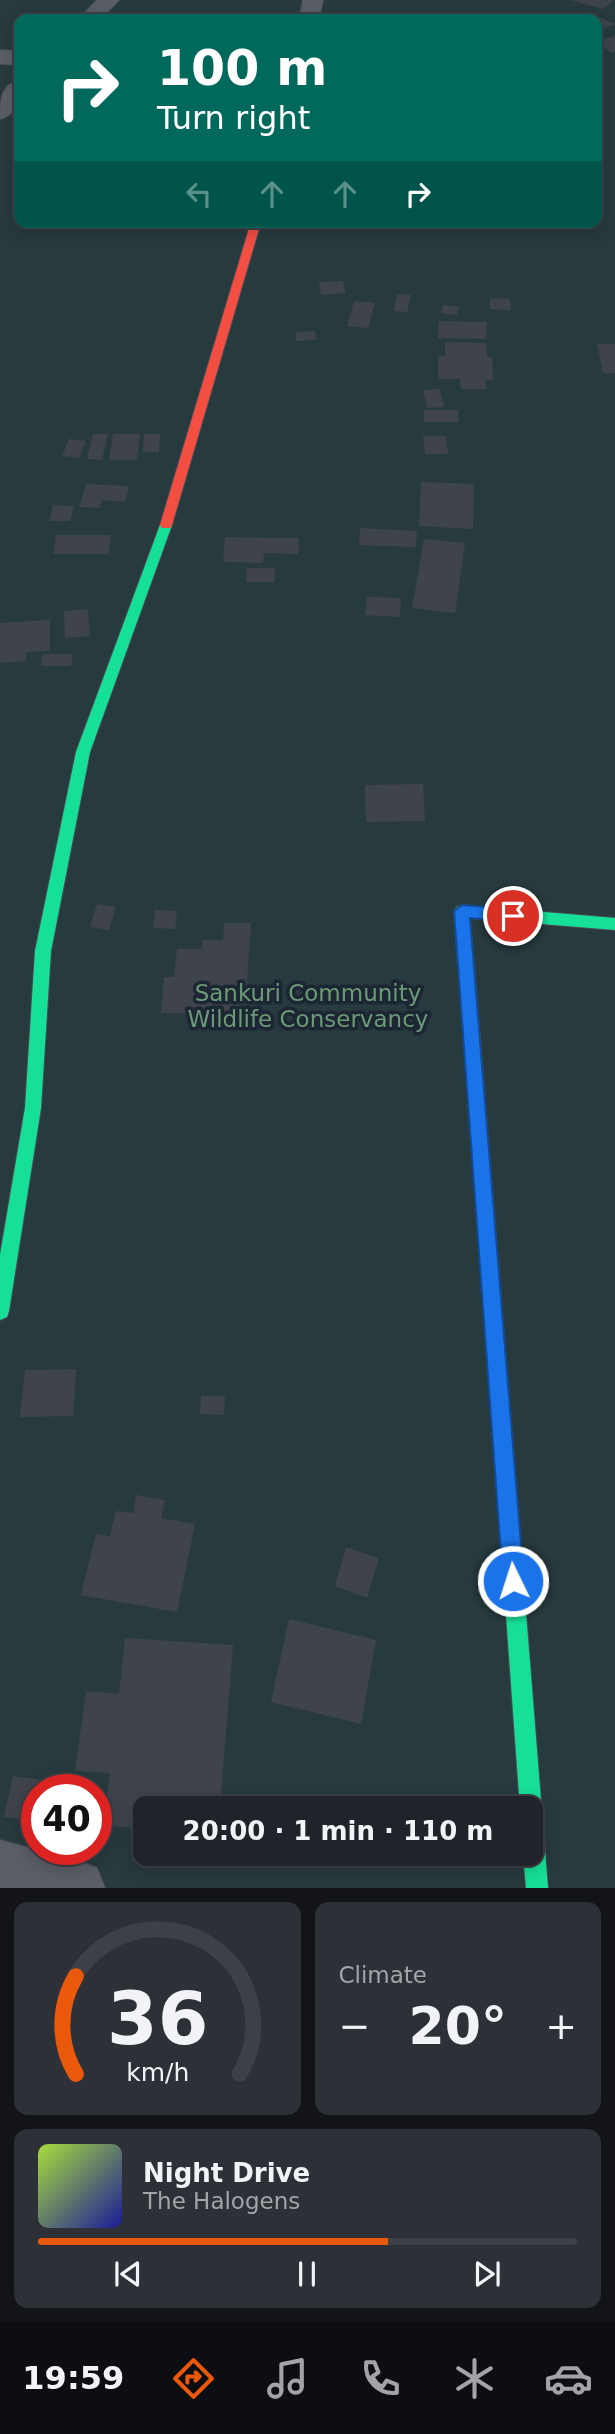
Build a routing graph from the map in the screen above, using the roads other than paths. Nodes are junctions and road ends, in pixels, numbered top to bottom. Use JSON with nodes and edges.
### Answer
{"nodes":[{"id":1,"x":108,"y":0,"type":"edge"},
{"id":2,"x":94,"y":14,"type":"edge"},
{"id":3,"x":14,"y":94,"type":"edge"},
{"id":4,"x":0,"y":112,"type":"edge"},
{"id":5,"x":254,"y":228,"type":"edge"},
{"id":6,"x":615,"y":924,"type":"edge"},
{"id":7,"x":0,"y":1311,"type":"edge"},
{"id":8,"x":0,"y":1868,"type":"edge"},
{"id":9,"x":77,"y":1888,"type":"edge"},
{"id":10,"x":537,"y":1888,"type":"edge"}],
"edges":[{"from":1,"to":2,"type":"street"},
{"from":3,"to":4,"type":"street"},
{"from":5,"to":7,"type":"street"},
{"from":6,"to":10,"type":"street"},
{"from":8,"to":9,"type":"street"}]}
